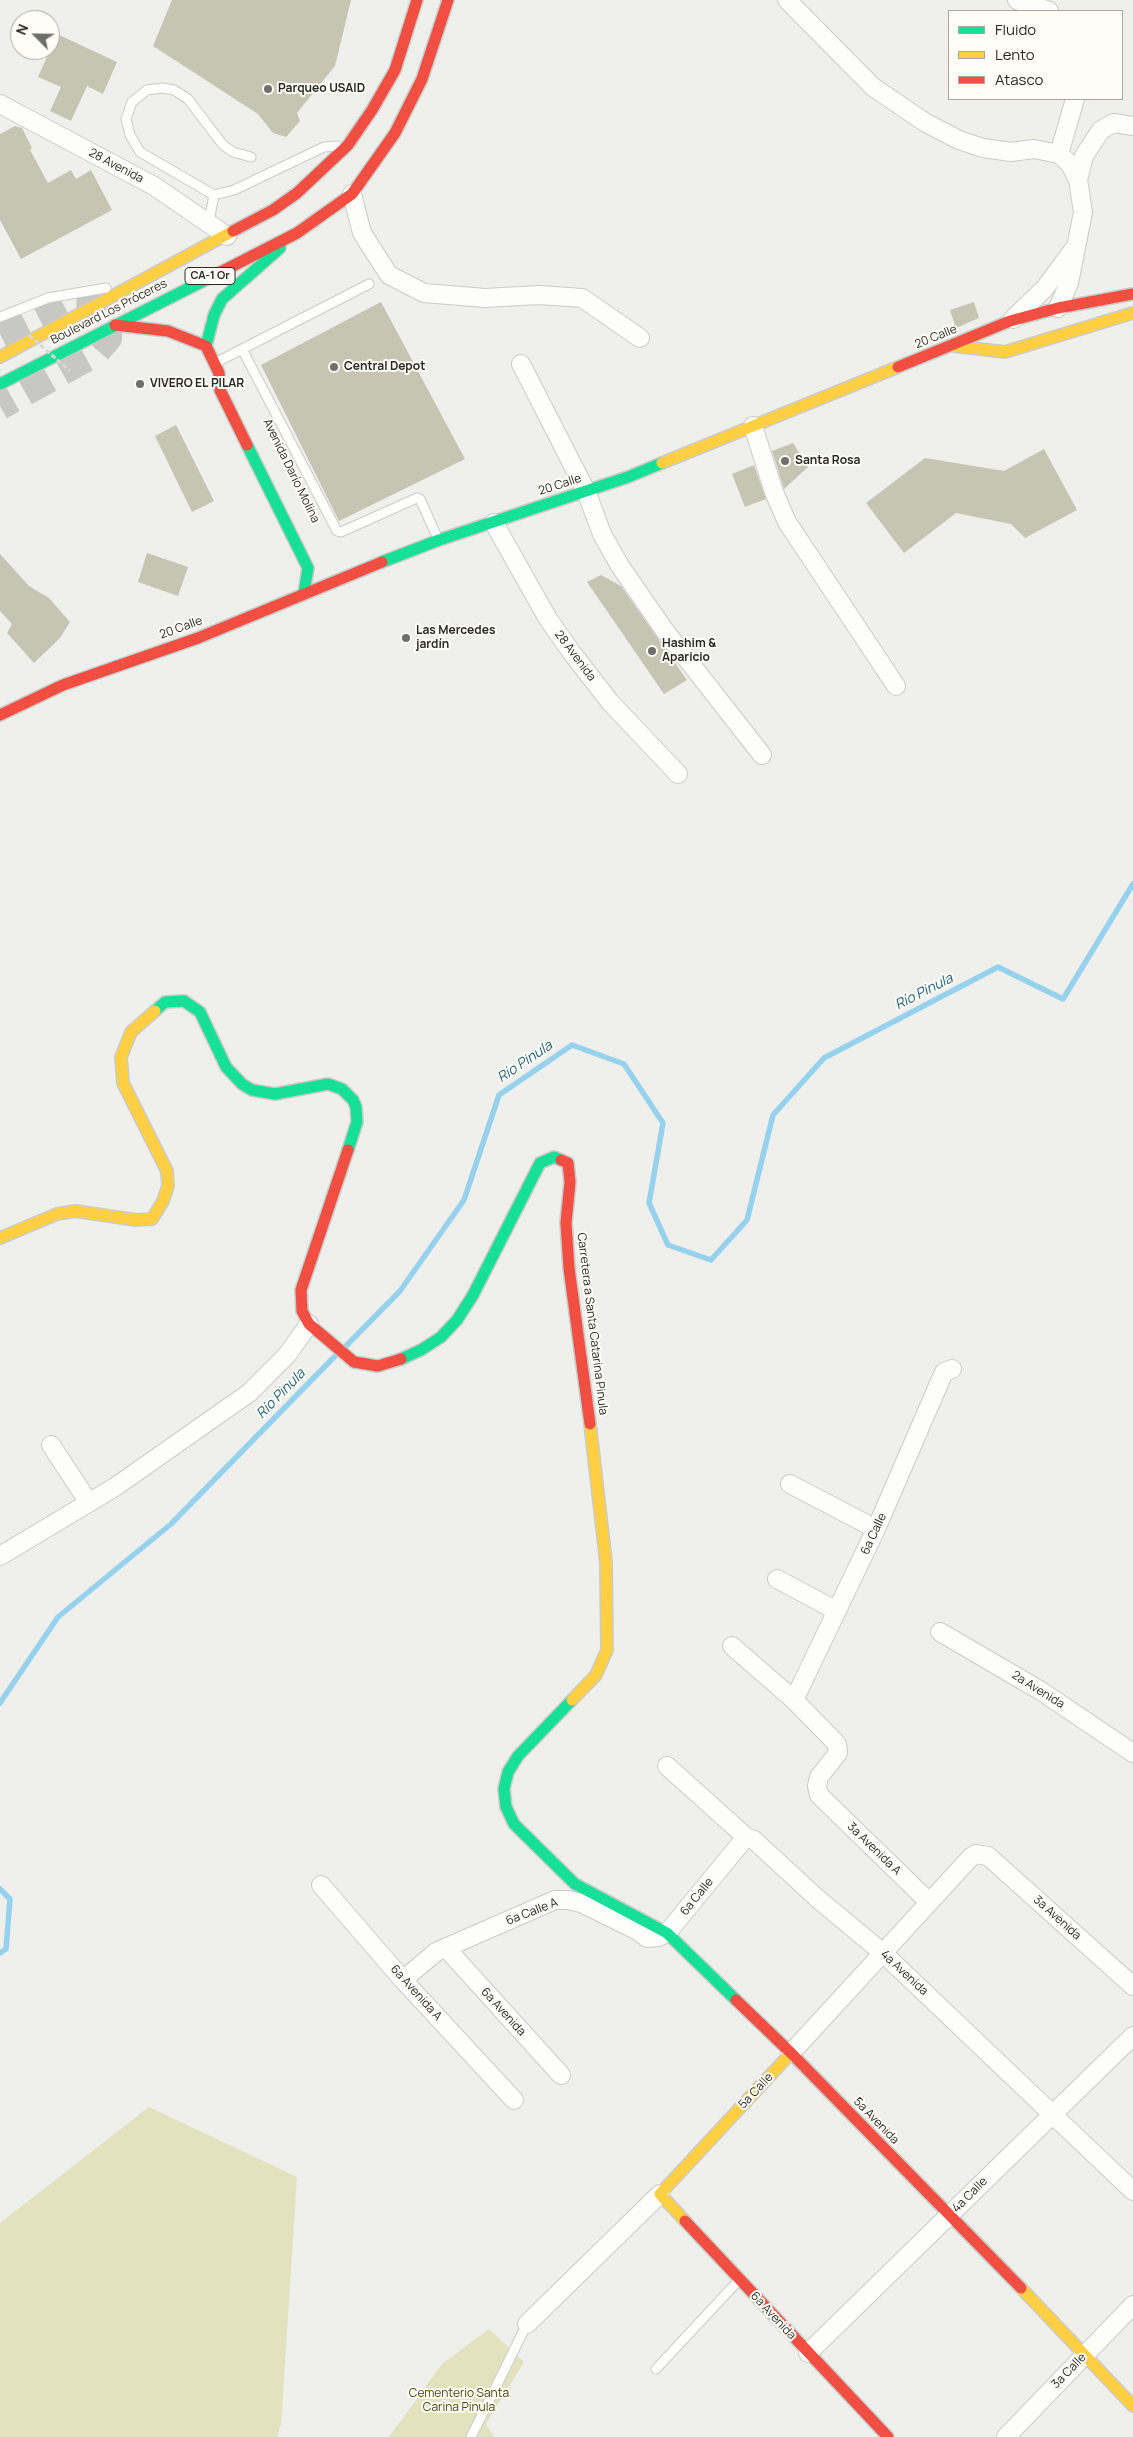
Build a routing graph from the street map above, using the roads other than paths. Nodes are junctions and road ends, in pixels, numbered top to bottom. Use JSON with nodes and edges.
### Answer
{"nodes":[{"id":1,"x":416,"y":0,"type":"edge"},
{"id":2,"x":448,"y":0,"type":"edge"},
{"id":3,"x":787,"y":0,"type":"edge"},
{"id":4,"x":1017,"y":0,"type":"edge"},
{"id":5,"x":1047,"y":10,"type":"edge"},
{"id":6,"x":1074,"y":100,"type":"edge"},
{"id":7,"x":0,"y":104,"type":"edge"},
{"id":8,"x":1133,"y":126,"type":"edge"},
{"id":9,"x":348,"y":145,"type":"junction"},
{"id":10,"x":1059,"y":154,"type":"junction"},
{"id":11,"x":251,"y":156,"type":"dead end"},
{"id":12,"x":1078,"y":180,"type":"junction"},
{"id":13,"x":352,"y":194,"type":"junction"},
{"id":14,"x":214,"y":195,"type":"junction"},
{"id":15,"x":209,"y":222,"type":"junction"},
{"id":16,"x":297,"y":233,"type":"junction"},
{"id":17,"x":227,"y":236,"type":"junction"},
{"id":18,"x":1077,"y":246,"type":"junction"},
{"id":19,"x":139,"y":283,"type":"junction"},
{"id":20,"x":369,"y":284,"type":"dead end"},
{"id":21,"x":1133,"y":285,"type":"edge"},
{"id":22,"x":1133,"y":294,"type":"edge"},
{"id":23,"x":1105,"y":299,"type":"junction"},
{"id":24,"x":1058,"y":308,"type":"junction"},
{"id":25,"x":1133,"y":313,"type":"edge"},
{"id":26,"x":0,"y":317,"type":"edge"},
{"id":27,"x":1010,"y":322,"type":"junction"},
{"id":28,"x":115,"y":325,"type":"junction"},
{"id":29,"x":640,"y":338,"type":"dead end"},
{"id":30,"x":952,"y":345,"type":"junction"},
{"id":31,"x":206,"y":346,"type":"junction"},
{"id":32,"x":242,"y":349,"type":"junction"},
{"id":33,"x":0,"y":357,"type":"edge"},
{"id":34,"x":521,"y":364,"type":"dead end"},
{"id":35,"x":217,"y":368,"type":"junction"},
{"id":36,"x":233,"y":383,"type":"dead end"},
{"id":37,"x":0,"y":384,"type":"edge"},
{"id":38,"x":753,"y":426,"type":"junction"},
{"id":39,"x":586,"y":491,"type":"junction"},
{"id":40,"x":494,"y":523,"type":"junction"},
{"id":41,"x":439,"y":540,"type":"junction"},
{"id":42,"x":304,"y":593,"type":"junction"},
{"id":43,"x":896,"y":686,"type":"dead end"},
{"id":44,"x":0,"y":715,"type":"edge"},
{"id":45,"x":762,"y":755,"type":"dead end"},
{"id":46,"x":678,"y":774,"type":"dead end"},
{"id":47,"x":0,"y":1238,"type":"edge"},
{"id":48,"x":309,"y":1324,"type":"junction"},
{"id":49,"x":952,"y":1369,"type":"dead end"},
{"id":50,"x":51,"y":1445,"type":"dead end"},
{"id":51,"x":790,"y":1484,"type":"dead end"},
{"id":52,"x":89,"y":1503,"type":"junction"},
{"id":53,"x":876,"y":1529,"type":"junction"},
{"id":54,"x":0,"y":1555,"type":"edge"},
{"id":55,"x":777,"y":1579,"type":"dead end"},
{"id":56,"x":837,"y":1611,"type":"junction"},
{"id":57,"x":940,"y":1632,"type":"dead end"},
{"id":58,"x":732,"y":1646,"type":"dead end"},
{"id":59,"x":794,"y":1700,"type":"junction"},
{"id":60,"x":1133,"y":1753,"type":"edge"},
{"id":61,"x":667,"y":1766,"type":"dead end"},
{"id":62,"x":746,"y":1837,"type":"junction"},
{"id":63,"x":979,"y":1854,"type":"joint"},
{"id":64,"x":575,"y":1884,"type":"joint"},
{"id":65,"x":322,"y":1885,"type":"dead end"},
{"id":66,"x":929,"y":1902,"type":"junction"},
{"id":67,"x":667,"y":1933,"type":"junction"},
{"id":68,"x":446,"y":1948,"type":"junction"},
{"id":69,"x":883,"y":1953,"type":"junction"},
{"id":70,"x":403,"y":1980,"type":"junction"},
{"id":71,"x":1133,"y":1986,"type":"edge"},
{"id":72,"x":1133,"y":2036,"type":"edge"},
{"id":73,"x":791,"y":2053,"type":"junction"},
{"id":74,"x":561,"y":2075,"type":"dead end"},
{"id":75,"x":514,"y":2100,"type":"dead end"},
{"id":76,"x":1052,"y":2114,"type":"junction"},
{"id":77,"x":1133,"y":2191,"type":"edge"},
{"id":78,"x":660,"y":2194,"type":"junction"},
{"id":79,"x":949,"y":2216,"type":"junction"},
{"id":80,"x":739,"y":2280,"type":"junction"},
{"id":81,"x":1133,"y":2304,"type":"edge"},
{"id":82,"x":527,"y":2324,"type":"joint"},
{"id":83,"x":808,"y":2353,"type":"junction"},
{"id":84,"x":1086,"y":2354,"type":"junction"},
{"id":85,"x":656,"y":2369,"type":"dead end"},
{"id":86,"x":1133,"y":2406,"type":"edge"},
{"id":87,"x":471,"y":2437,"type":"edge"},
{"id":88,"x":888,"y":2437,"type":"edge"},
{"id":89,"x":1006,"y":2437,"type":"edge"}],
"edges":[{"from":1,"to":9,"type":"main road","name":"Boulevard Los Próceres","number":"CA-1 Or"},
{"from":2,"to":13,"type":"main road","name":"Boulevard Los Próceres","number":"CA-1 Or"},
{"from":3,"to":10,"type":"street"},
{"from":4,"to":5,"type":"street"},
{"from":6,"to":10,"type":"street"},
{"from":7,"to":15,"type":"street","name":"28 Avenida"},
{"from":8,"to":12,"type":"street"},
{"from":9,"to":14,"type":"lane"},
{"from":9,"to":17,"type":"main road","name":"Boulevard Los Próceres","number":"CA-1 Or"},
{"from":10,"to":12,"type":"street"},
{"from":11,"to":14,"type":"lane"},
{"from":12,"to":18,"type":"street"},
{"from":13,"to":16,"type":"main road","name":"Boulevard Los Próceres","number":"CA-1 Or"},
{"from":13,"to":29,"type":"street"},
{"from":14,"to":15,"type":"lane"},
{"from":15,"to":17,"type":"street","name":"28 Avenida"},
{"from":16,"to":28,"type":"main road","name":"Boulevard Los Próceres","number":"CA-1 Or"},
{"from":16,"to":31,"type":"main road"},
{"from":17,"to":19,"type":"main road","name":"Boulevard Los Próceres","number":"CA-1 Or"},
{"from":18,"to":24,"type":"street"},
{"from":18,"to":27,"type":"street"},
{"from":19,"to":26,"type":"lane"},
{"from":19,"to":33,"type":"main road","name":"Boulevard Los Próceres","number":"CA-1 Or"},
{"from":20,"to":32,"type":"lane"},
{"from":21,"to":23,"type":"main road"},
{"from":22,"to":23,"type":"main road","name":"20 Calle"},
{"from":23,"to":24,"type":"main road","name":"20 Calle"},
{"from":24,"to":27,"type":"main road","name":"20 Calle"},
{"from":25,"to":30,"type":"main road"},
{"from":27,"to":30,"type":"main road","name":"20 Calle"},
{"from":28,"to":31,"type":"main road"},
{"from":28,"to":37,"type":"main road","name":"Boulevard Los Próceres","number":"CA-1 Or"},
{"from":30,"to":38,"type":"main road","name":"20 Calle"},
{"from":31,"to":35,"type":"main road"},
{"from":32,"to":35,"type":"lane"},
{"from":32,"to":41,"type":"lane"},
{"from":34,"to":39,"type":"street"},
{"from":35,"to":36,"type":"main road"},
{"from":35,"to":42,"type":"main road"},
{"from":38,"to":39,"type":"main road","name":"20 Calle"},
{"from":38,"to":43,"type":"street"},
{"from":39,"to":40,"type":"main road","name":"20 Calle"},
{"from":39,"to":45,"type":"street"},
{"from":40,"to":41,"type":"main road","name":"20 Calle"},
{"from":40,"to":46,"type":"street","name":"28 Avenida"},
{"from":41,"to":42,"type":"main road","name":"20 Calle"},
{"from":42,"to":44,"type":"main road","name":"20 Calle"},
{"from":47,"to":48,"type":"main road","name":"Carretera a Santa Catarina Pinula"},
{"from":48,"to":52,"type":"street"},
{"from":48,"to":64,"type":"main road","name":"Carretera a Santa Catarina Pinula"},
{"from":49,"to":53,"type":"street","name":"6a Calle"},
{"from":50,"to":52,"type":"street"},
{"from":51,"to":53,"type":"street"},
{"from":52,"to":54,"type":"street"},
{"from":53,"to":56,"type":"street","name":"6a Calle"},
{"from":55,"to":56,"type":"street"},
{"from":56,"to":59,"type":"street","name":"6a Calle"},
{"from":57,"to":60,"type":"street","name":"2a Avenida"},
{"from":58,"to":59,"type":"street"},
{"from":59,"to":66,"type":"street","name":"3a Avenida A"},
{"from":61,"to":62,"type":"street","name":"4a Avenida"},
{"from":62,"to":67,"type":"street","name":"6a Calle"},
{"from":62,"to":69,"type":"street","name":"4a Avenida"},
{"from":63,"to":66,"type":"street","name":"5a Calle"},
{"from":63,"to":71,"type":"street","name":"3a Avenida"},
{"from":64,"to":67,"type":"main road","name":"5a Avenida"},
{"from":65,"to":70,"type":"street","name":"6a Avenida A"},
{"from":66,"to":69,"type":"street","name":"5a Calle"},
{"from":67,"to":68,"type":"street","name":"6a Calle A"},
{"from":67,"to":73,"type":"main road","name":"5a Avenida"},
{"from":68,"to":70,"type":"street","name":"6a Calle A"},
{"from":68,"to":74,"type":"street","name":"6a Avenida"},
{"from":69,"to":73,"type":"street","name":"5a Calle"},
{"from":69,"to":76,"type":"street","name":"4a Avenida"},
{"from":70,"to":75,"type":"street","name":"6a Avenida A"},
{"from":72,"to":76,"type":"street","name":"4a Calle"},
{"from":73,"to":78,"type":"main road","name":"5a Calle"},
{"from":73,"to":79,"type":"main road","name":"5a Avenida"},
{"from":76,"to":77,"type":"street","name":"4a Avenida"},
{"from":76,"to":79,"type":"street","name":"4a Calle"},
{"from":78,"to":80,"type":"main road","name":"6a Avenida"},
{"from":78,"to":82,"type":"street","name":"5a Calle"},
{"from":79,"to":83,"type":"street","name":"4a Calle"},
{"from":79,"to":84,"type":"main road","name":"5a Avenida"},
{"from":80,"to":83,"type":"main road","name":"6a Avenida"},
{"from":80,"to":85,"type":"lane"},
{"from":81,"to":84,"type":"street","name":"3a Calle"},
{"from":82,"to":87,"type":"lane"},
{"from":83,"to":88,"type":"main road","name":"6a Avenida"},
{"from":84,"to":86,"type":"main road","name":"5a Avenida"},
{"from":84,"to":89,"type":"street","name":"3a Calle"}]}
